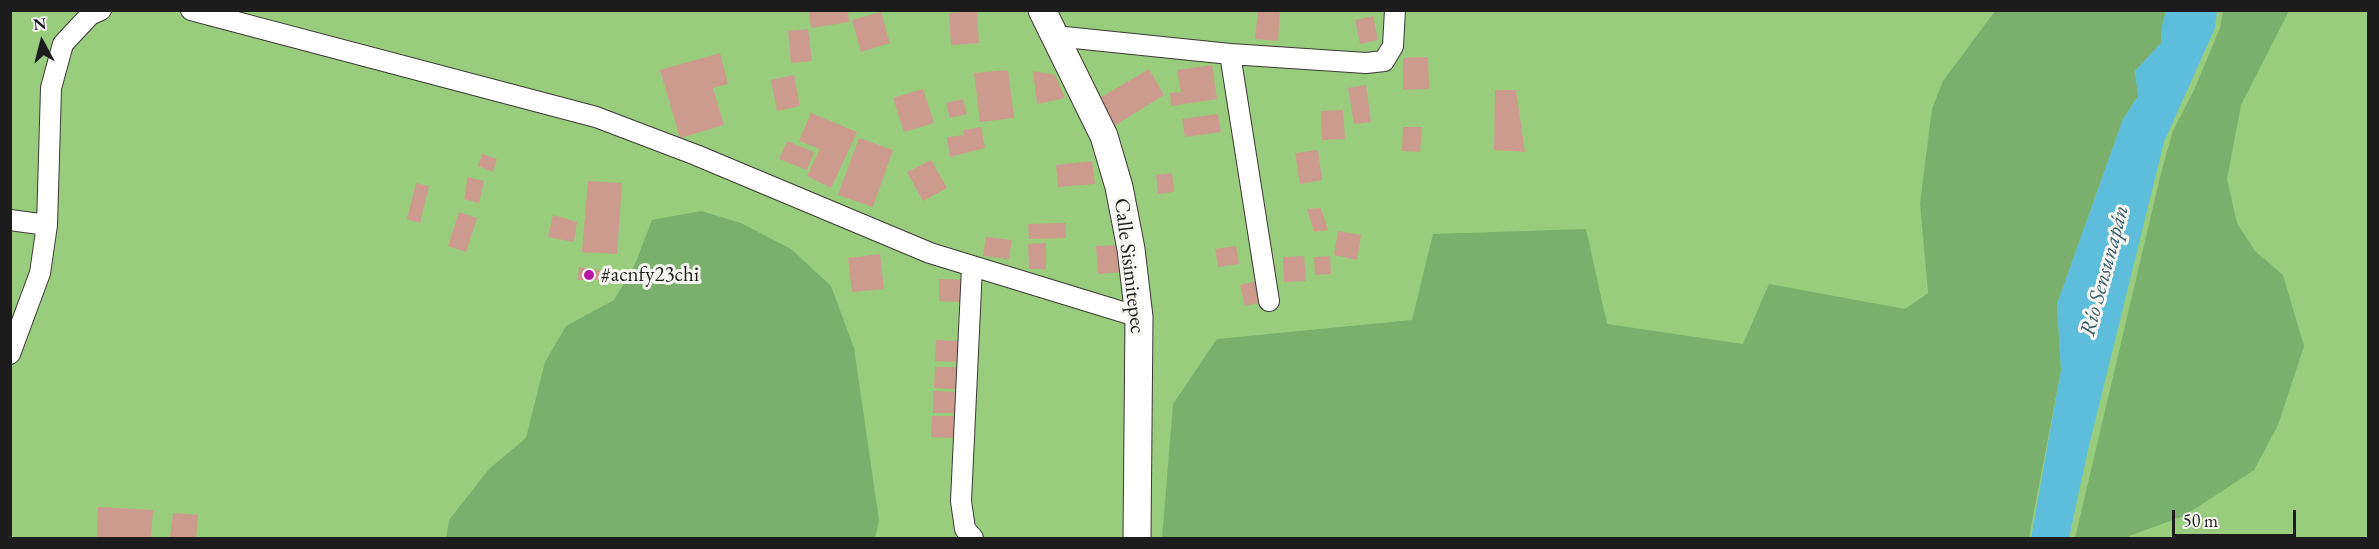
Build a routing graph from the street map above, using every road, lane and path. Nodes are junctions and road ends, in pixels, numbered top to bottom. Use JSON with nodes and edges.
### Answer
{"nodes":[{"id":1,"x":102,"y":10,"type":"edge"},
{"id":2,"x":191,"y":10,"type":"edge"},
{"id":3,"x":1042,"y":10,"type":"edge"},
{"id":4,"x":1395,"y":10,"type":"edge"},
{"id":5,"x":1055,"y":36,"type":"junction"},
{"id":6,"x":1230,"y":54,"type":"junction"},
{"id":7,"x":10,"y":220,"type":"edge"},
{"id":8,"x":47,"y":225,"type":"junction"},
{"id":9,"x":972,"y":267,"type":"junction"},
{"id":10,"x":1269,"y":301,"type":"dead end"},
{"id":11,"x":1139,"y":317,"type":"junction"},
{"id":12,"x":10,"y":354,"type":"edge"},
{"id":13,"x":973,"y":538,"type":"edge"},
{"id":14,"x":1137,"y":538,"type":"edge"}],
"edges":[{"from":1,"to":8,"type":"street"},
{"from":2,"to":9,"type":"street"},
{"from":3,"to":5,"type":"street","name":"Calle Sisimitepec"},
{"from":4,"to":6,"type":"street"},
{"from":5,"to":6,"type":"street"},
{"from":5,"to":11,"type":"street","name":"Calle Sisimitepec"},
{"from":6,"to":10,"type":"street"},
{"from":7,"to":8,"type":"street"},
{"from":8,"to":12,"type":"street"},
{"from":9,"to":11,"type":"street"},
{"from":9,"to":13,"type":"street"},
{"from":11,"to":14,"type":"street","name":"Calle Sisimitepec"}]}
